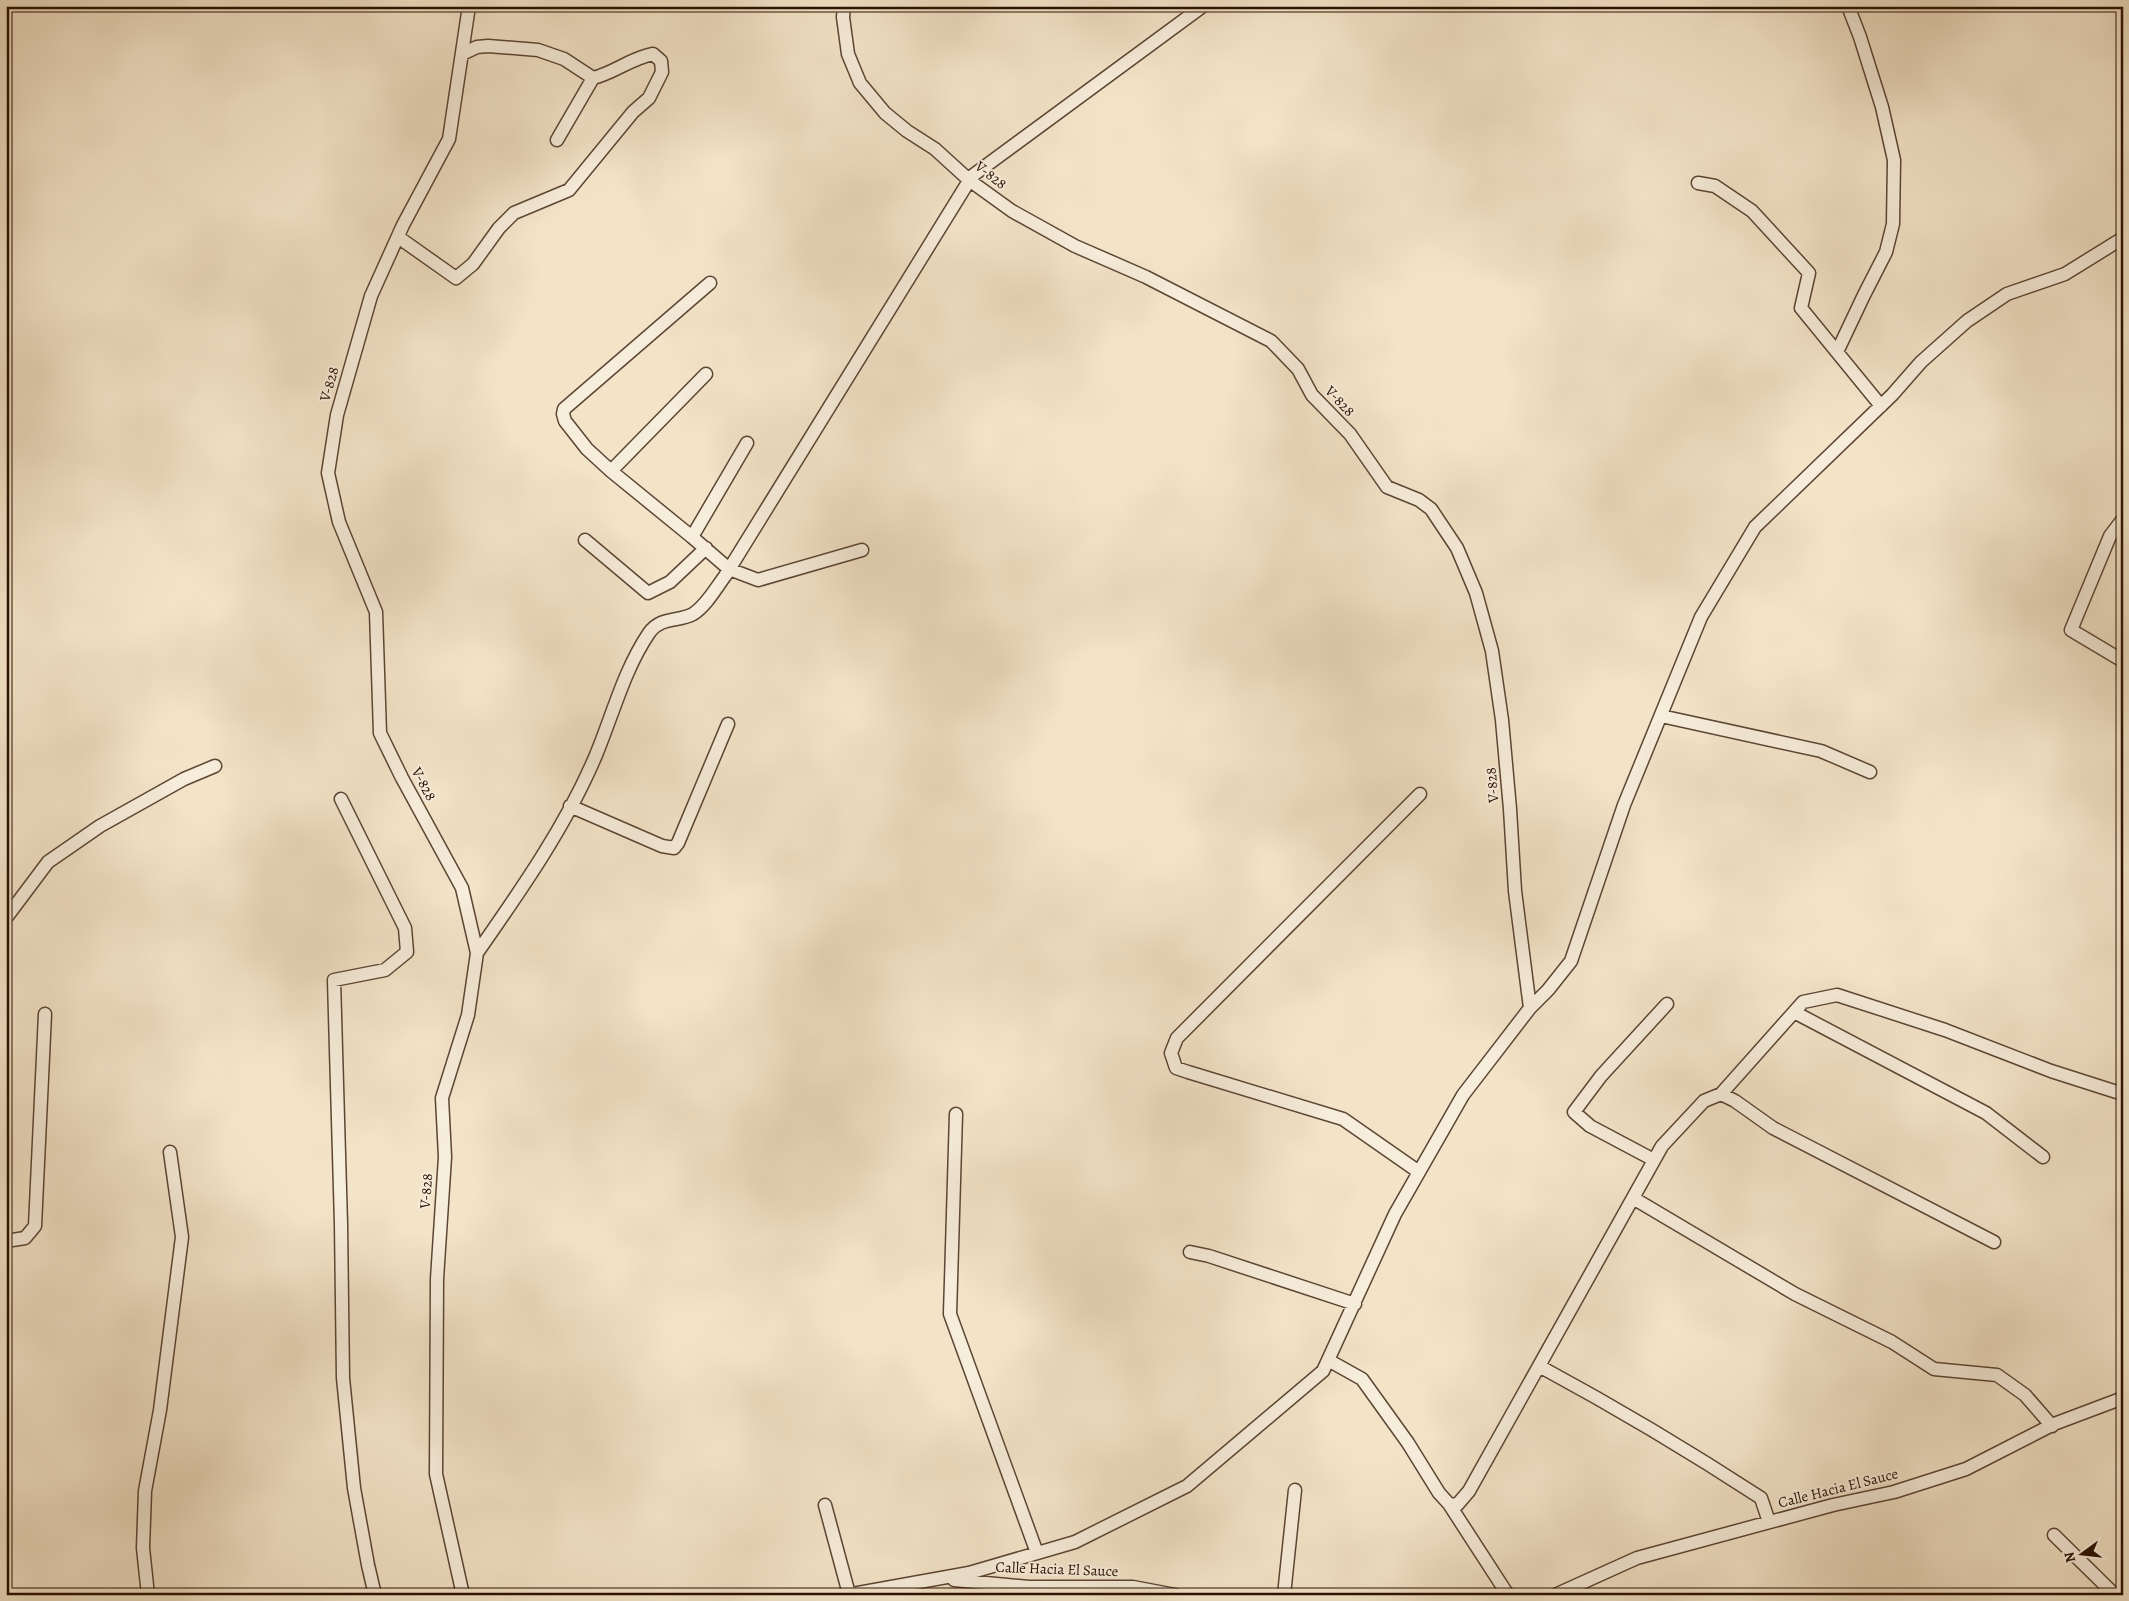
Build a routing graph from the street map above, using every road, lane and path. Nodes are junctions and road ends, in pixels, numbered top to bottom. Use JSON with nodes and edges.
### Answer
{"nodes":[{"id":1,"x":469,"y":6,"type":"edge"},
{"id":2,"x":844,"y":6,"type":"edge"},
{"id":3,"x":1202,"y":6,"type":"edge"},
{"id":4,"x":1848,"y":6,"type":"edge"},
{"id":5,"x":462,"y":54,"type":"junction"},
{"id":6,"x":593,"y":78,"type":"junction"},
{"id":7,"x":558,"y":140,"type":"dead end"},
{"id":8,"x":969,"y":180,"type":"junction"},
{"id":9,"x":1698,"y":183,"type":"dead end"},
{"id":10,"x":398,"y":237,"type":"junction"},
{"id":11,"x":2123,"y":238,"type":"edge"},
{"id":12,"x":710,"y":283,"type":"dead end"},
{"id":13,"x":1837,"y":352,"type":"junction"},
{"id":14,"x":706,"y":374,"type":"dead end"},
{"id":15,"x":1881,"y":406,"type":"junction"},
{"id":16,"x":747,"y":443,"type":"dead end"},
{"id":17,"x":611,"y":471,"type":"junction"},
{"id":18,"x":2123,"y":519,"type":"edge"},
{"id":19,"x":692,"y":537,"type":"junction"},
{"id":20,"x":585,"y":540,"type":"dead end"},
{"id":21,"x":706,"y":548,"type":"junction"},
{"id":22,"x":862,"y":550,"type":"dead end"},
{"id":23,"x":729,"y":570,"type":"junction"},
{"id":24,"x":2123,"y":661,"type":"edge"},
{"id":25,"x":1661,"y":716,"type":"junction"},
{"id":26,"x":728,"y":724,"type":"dead end"},
{"id":27,"x":214,"y":766,"type":"dead end"},
{"id":28,"x":1870,"y":772,"type":"dead end"},
{"id":29,"x":1420,"y":794,"type":"dead end"},
{"id":30,"x":341,"y":799,"type":"dead end"},
{"id":31,"x":570,"y":806,"type":"junction"},
{"id":32,"x":6,"y":918,"type":"edge"},
{"id":33,"x":477,"y":953,"type":"junction"},
{"id":34,"x":1667,"y":1004,"type":"dead end"},
{"id":35,"x":1530,"y":1008,"type":"junction"},
{"id":36,"x":1794,"y":1012,"type":"junction"},
{"id":37,"x":45,"y":1014,"type":"dead end"},
{"id":38,"x":1720,"y":1094,"type":"junction"},
{"id":39,"x":2123,"y":1094,"type":"edge"},
{"id":40,"x":956,"y":1114,"type":"dead end"},
{"id":41,"x":170,"y":1152,"type":"dead end"},
{"id":42,"x":2043,"y":1157,"type":"dead end"},
{"id":43,"x":1654,"y":1160,"type":"junction"},
{"id":44,"x":1419,"y":1172,"type":"junction"},
{"id":45,"x":1633,"y":1198,"type":"junction"},
{"id":46,"x":6,"y":1241,"type":"edge"},
{"id":47,"x":1994,"y":1242,"type":"dead end"},
{"id":48,"x":1190,"y":1252,"type":"dead end"},
{"id":49,"x":1355,"y":1304,"type":"junction"},
{"id":50,"x":1328,"y":1360,"type":"junction"},
{"id":51,"x":1539,"y":1366,"type":"junction"},
{"id":52,"x":2121,"y":1403,"type":"edge"},
{"id":53,"x":2052,"y":1426,"type":"junction"},
{"id":54,"x":1295,"y":1490,"type":"dead end"},
{"id":55,"x":1450,"y":1504,"type":"junction"},
{"id":56,"x":825,"y":1505,"type":"dead end"},
{"id":57,"x":1769,"y":1522,"type":"junction"},
{"id":58,"x":2054,"y":1535,"type":"dead end"},
{"id":59,"x":1037,"y":1554,"type":"junction"},
{"id":60,"x":937,"y":1579,"type":"junction"},
{"id":61,"x":1076,"y":1591,"type":"edge"},
{"id":62,"x":848,"y":1594,"type":"edge"},
{"id":63,"x":148,"y":1595,"type":"edge"},
{"id":64,"x":375,"y":1595,"type":"edge"},
{"id":65,"x":463,"y":1595,"type":"edge"},
{"id":66,"x":1175,"y":1595,"type":"edge"},
{"id":67,"x":1284,"y":1595,"type":"edge"},
{"id":68,"x":1508,"y":1595,"type":"edge"},
{"id":69,"x":1555,"y":1595,"type":"edge"},
{"id":70,"x":2115,"y":1595,"type":"edge"}],
"edges":[{"from":1,"to":5,"type":"street","name":"V-828"},
{"from":2,"to":8,"type":"street","name":"V-828"},
{"from":3,"to":8,"type":"street"},
{"from":4,"to":13,"type":"street"},
{"from":5,"to":6,"type":"street"},
{"from":5,"to":10,"type":"street","name":"V-828"},
{"from":6,"to":7,"type":"street"},
{"from":6,"to":10,"type":"street"},
{"from":8,"to":23,"type":"street"},
{"from":8,"to":35,"type":"street","name":"V-828"},
{"from":9,"to":13,"type":"street"},
{"from":10,"to":33,"type":"street","name":"V-828"},
{"from":11,"to":15,"type":"street"},
{"from":12,"to":17,"type":"street"},
{"from":13,"to":15,"type":"street"},
{"from":14,"to":17,"type":"street"},
{"from":15,"to":25,"type":"street"},
{"from":16,"to":19,"type":"street"},
{"from":17,"to":19,"type":"street"},
{"from":18,"to":24,"type":"street"},
{"from":19,"to":21,"type":"street"},
{"from":20,"to":21,"type":"street"},
{"from":21,"to":23,"type":"street"},
{"from":22,"to":23,"type":"street"},
{"from":23,"to":31,"type":"street"},
{"from":25,"to":28,"type":"street"},
{"from":25,"to":35,"type":"street"},
{"from":26,"to":31,"type":"street"},
{"from":27,"to":32,"type":"street"},
{"from":29,"to":44,"type":"street"},
{"from":30,"to":64,"type":"street"},
{"from":31,"to":33,"type":"street"},
{"from":33,"to":65,"type":"street","name":"V-828"},
{"from":34,"to":43,"type":"street"},
{"from":35,"to":44,"type":"street"},
{"from":36,"to":38,"type":"street"},
{"from":36,"to":39,"type":"street"},
{"from":36,"to":42,"type":"street"},
{"from":37,"to":46,"type":"street"},
{"from":38,"to":43,"type":"street"},
{"from":38,"to":47,"type":"street"},
{"from":40,"to":59,"type":"street"},
{"from":41,"to":63,"type":"street"},
{"from":43,"to":45,"type":"street"},
{"from":44,"to":49,"type":"street"},
{"from":45,"to":51,"type":"street"},
{"from":45,"to":53,"type":"street"},
{"from":48,"to":49,"type":"street"},
{"from":49,"to":50,"type":"street"},
{"from":50,"to":55,"type":"street"},
{"from":50,"to":59,"type":"street"},
{"from":51,"to":55,"type":"street"},
{"from":51,"to":57,"type":"street"},
{"from":52,"to":53,"type":"street","name":"Calle Hacia El Sauce"},
{"from":53,"to":57,"type":"street","name":"Calle Hacia El Sauce"},
{"from":54,"to":67,"type":"street"},
{"from":55,"to":68,"type":"street"},
{"from":56,"to":62,"type":"street"},
{"from":57,"to":69,"type":"street","name":"Calle Hacia El Sauce"},
{"from":58,"to":70,"type":"street"},
{"from":59,"to":60,"type":"street"},
{"from":60,"to":61,"type":"street","name":"Calle Hacia El Sauce"},
{"from":60,"to":62,"type":"street"},
{"from":61,"to":66,"type":"street","name":"Calle Hacia El Sauce"}]}
